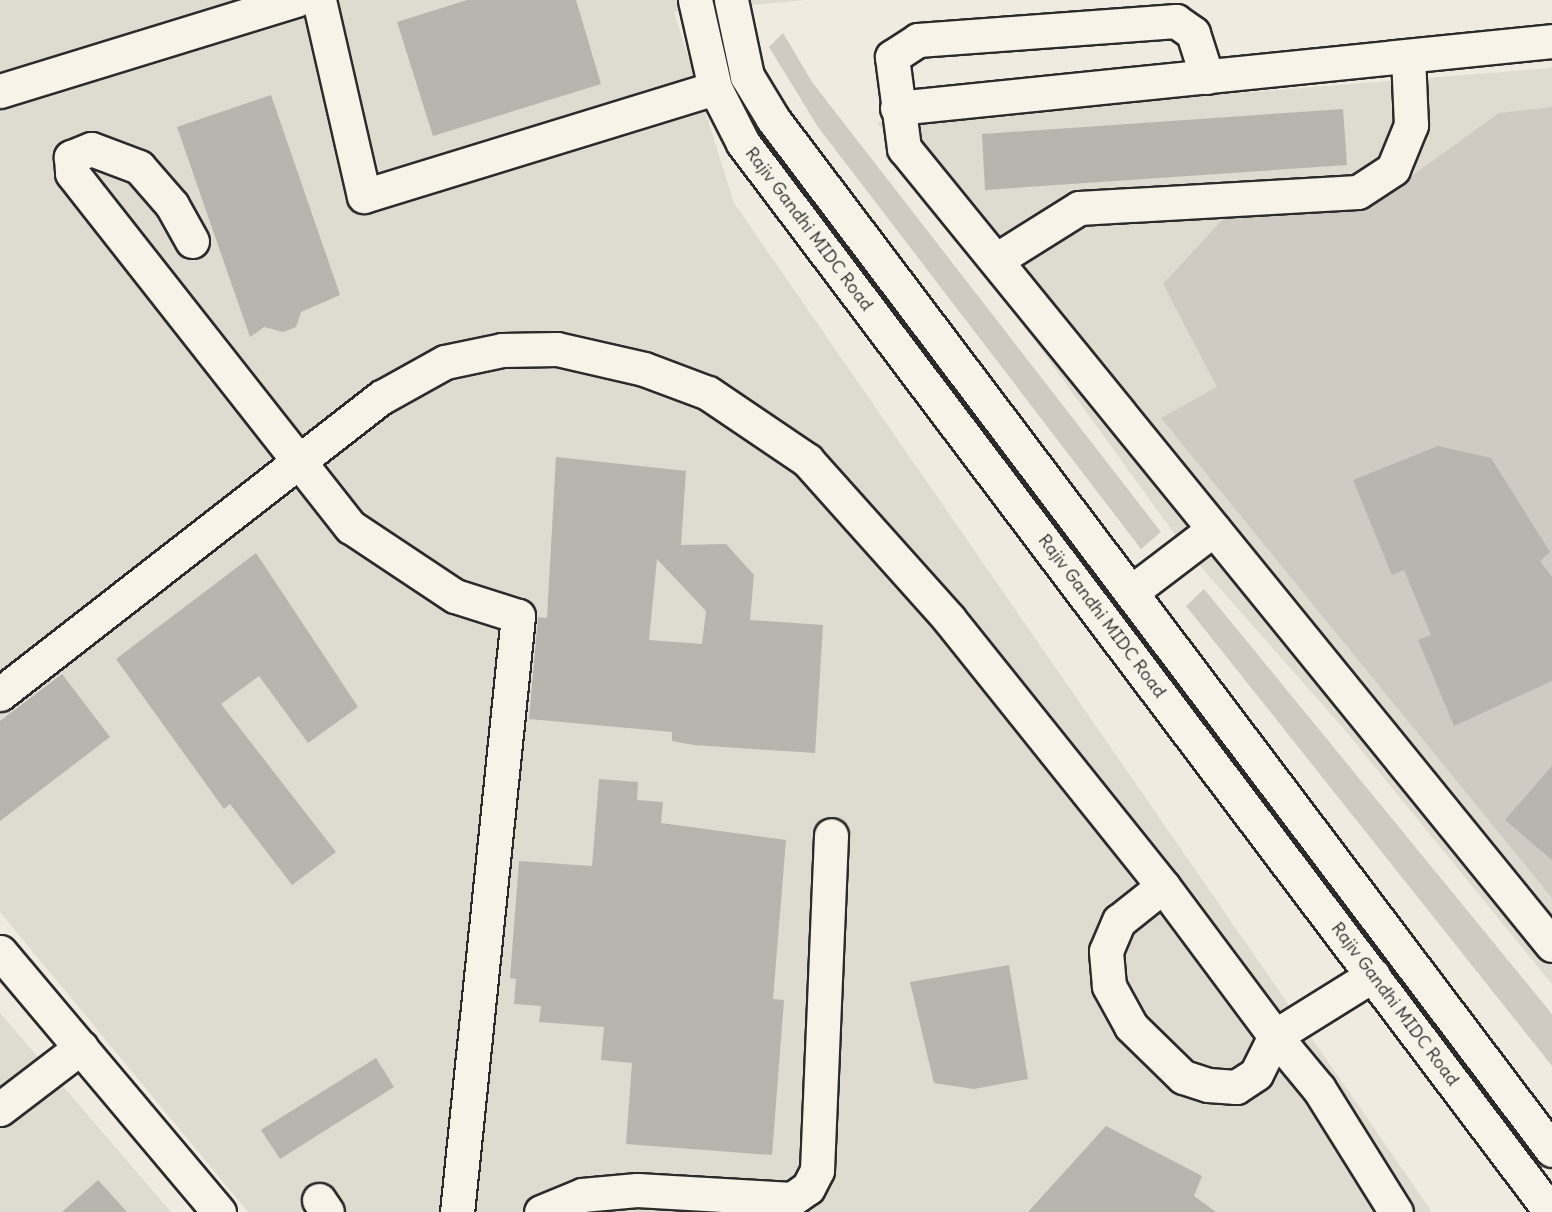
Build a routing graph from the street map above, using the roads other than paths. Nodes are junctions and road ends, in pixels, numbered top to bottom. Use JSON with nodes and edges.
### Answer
{"nodes":[{"id":1,"x":296,"y":0,"type":"edge"},
{"id":2,"x":319,"y":0,"type":"edge"},
{"id":3,"x":695,"y":0,"type":"edge"},
{"id":4,"x":731,"y":0,"type":"edge"},
{"id":5,"x":1552,"y":41,"type":"edge"},
{"id":6,"x":1408,"y":56,"type":"junction"},
{"id":7,"x":1207,"y":77,"type":"junction"},
{"id":8,"x":715,"y":88,"type":"junction"},
{"id":9,"x":0,"y":91,"type":"edge"},
{"id":10,"x":897,"y":108,"type":"junction"},
{"id":11,"x":192,"y":242,"type":"dead end"},
{"id":12,"x":996,"y":260,"type":"junction"},
{"id":13,"x":295,"y":459,"type":"junction"},
{"id":14,"x":1214,"y":529,"type":"junction"},
{"id":15,"x":1131,"y":592,"type":"junction"},
{"id":16,"x":0,"y":694,"type":"edge"},
{"id":17,"x":831,"y":835,"type":"dead end"},
{"id":18,"x":1163,"y":886,"type":"junction"},
{"id":19,"x":1552,"y":945,"type":"edge"},
{"id":20,"x":0,"y":952,"type":"edge"},
{"id":21,"x":1373,"y":975,"type":"junction"},
{"id":22,"x":1275,"y":1036,"type":"junction"},
{"id":23,"x":81,"y":1047,"type":"junction"},
{"id":24,"x":0,"y":1109,"type":"edge"},
{"id":25,"x":1552,"y":1150,"type":"edge"},
{"id":26,"x":219,"y":1212,"type":"edge"},
{"id":27,"x":457,"y":1212,"type":"edge"},
{"id":28,"x":541,"y":1212,"type":"edge"},
{"id":29,"x":1396,"y":1212,"type":"edge"},
{"id":30,"x":1551,"y":1212,"type":"edge"}],
"edges":[{"from":1,"to":9,"type":"main road"},
{"from":2,"to":8,"type":"main road"},
{"from":3,"to":8,"type":"main road","name":"Rajiv Gandhi MIDC Road"},
{"from":4,"to":15,"type":"main road","name":"Rajiv Gandhi MIDC Road"},
{"from":5,"to":6,"type":"main road"},
{"from":6,"to":7,"type":"main road"},
{"from":6,"to":12,"type":"main road"},
{"from":7,"to":10,"type":"main road"},
{"from":7,"to":10,"type":"main road"},
{"from":8,"to":21,"type":"main road","name":"Rajiv Gandhi MIDC Road"},
{"from":10,"to":12,"type":"main road"},
{"from":11,"to":13,"type":"main road"},
{"from":12,"to":14,"type":"main road"},
{"from":13,"to":16,"type":"main road"},
{"from":13,"to":18,"type":"main road"},
{"from":13,"to":27,"type":"main road"},
{"from":14,"to":15,"type":"main road"},
{"from":14,"to":19,"type":"main road"},
{"from":15,"to":25,"type":"main road","name":"Rajiv Gandhi MIDC Road"},
{"from":17,"to":28,"type":"main road"},
{"from":18,"to":22,"type":"main road"},
{"from":18,"to":22,"type":"main road"},
{"from":20,"to":23,"type":"main road"},
{"from":21,"to":22,"type":"main road"},
{"from":21,"to":30,"type":"main road","name":"Rajiv Gandhi MIDC Road"},
{"from":22,"to":29,"type":"main road"},
{"from":23,"to":24,"type":"main road"},
{"from":23,"to":26,"type":"main road"}]}
